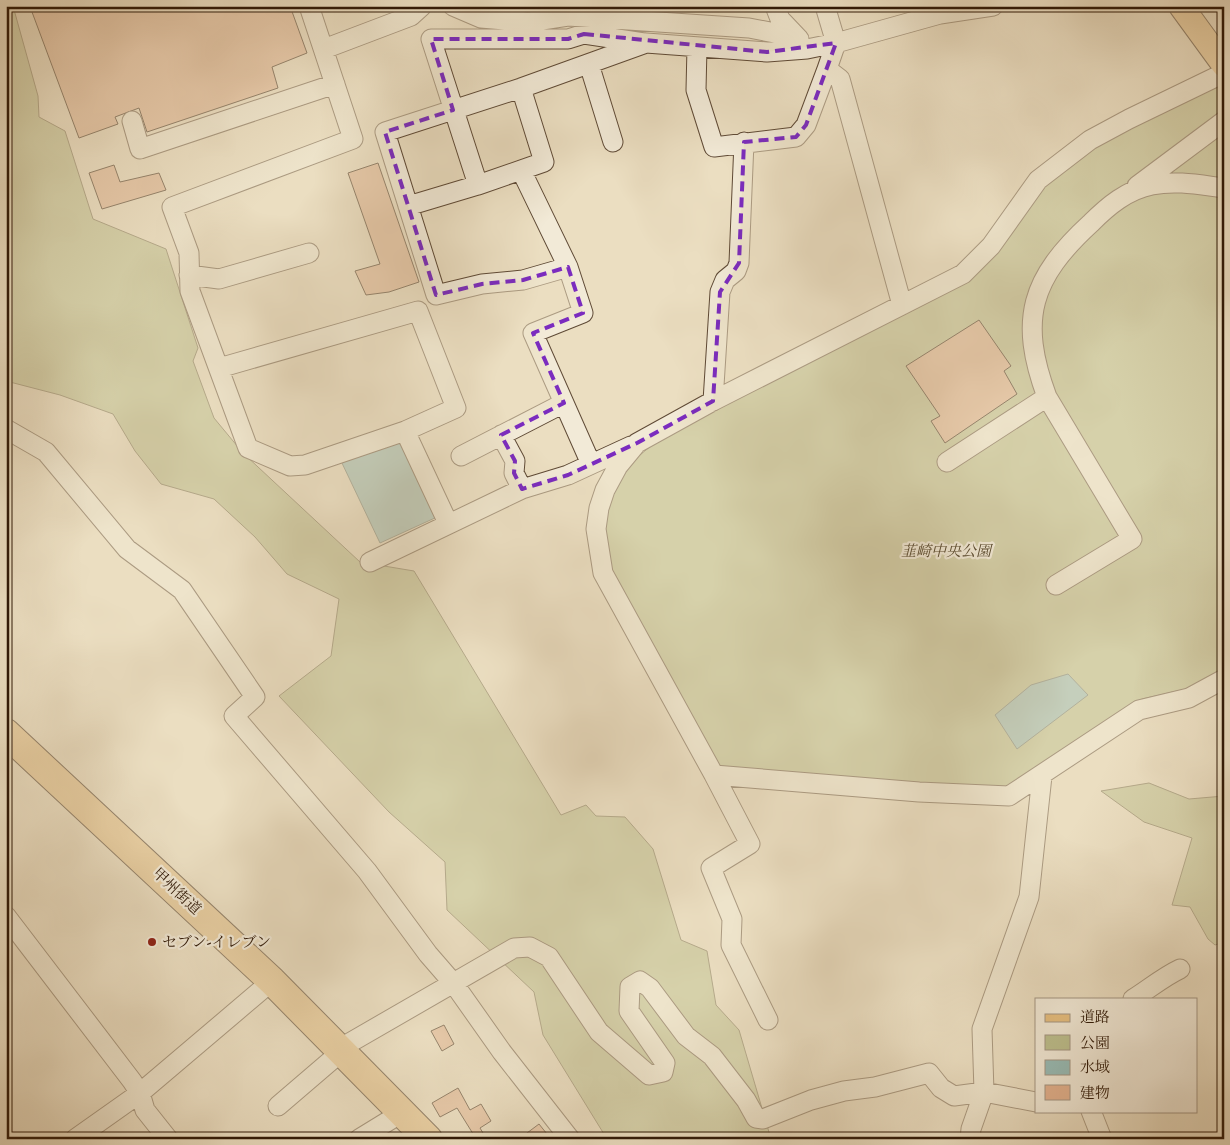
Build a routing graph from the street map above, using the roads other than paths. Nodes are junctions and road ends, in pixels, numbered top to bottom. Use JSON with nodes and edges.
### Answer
{"nodes":[{"id":1,"x":309,"y":6,"type":"edge"},
{"id":2,"x":422,"y":6,"type":"edge"},
{"id":3,"x":453,"y":6,"type":"edge"},
{"id":4,"x":775,"y":6,"type":"edge"},
{"id":5,"x":825,"y":6,"type":"edge"},
{"id":6,"x":993,"y":6,"type":"edge"},
{"id":7,"x":1181,"y":6,"type":"edge"},
{"id":8,"x":940,"y":10,"type":"edge"},
{"id":9,"x":646,"y":43,"type":"junction"},
{"id":10,"x":802,"y":43,"type":"junction"},
{"id":11,"x":836,"y":43,"type":"junction"},
{"id":12,"x":697,"y":47,"type":"junction"},
{"id":13,"x":324,"y":49,"type":"junction"},
{"id":14,"x":590,"y":64,"type":"junction"},
{"id":15,"x":1224,"y":65,"type":"edge"},
{"id":16,"x":827,"y":69,"type":"junction"},
{"id":17,"x":1224,"y":73,"type":"edge"},
{"id":18,"x":335,"y":84,"type":"junction"},
{"id":19,"x":522,"y":88,"type":"junction"},
{"id":20,"x":453,"y":110,"type":"junction"},
{"id":21,"x":132,"y":121,"type":"dead end"},
{"id":22,"x":1224,"y":121,"type":"edge"},
{"id":23,"x":614,"y":142,"type":"dead end"},
{"id":24,"x":744,"y":142,"type":"junction"},
{"id":25,"x":521,"y":170,"type":"junction"},
{"id":26,"x":478,"y":185,"type":"junction"},
{"id":27,"x":1224,"y":188,"type":"edge"},
{"id":28,"x":1125,"y":196,"type":"junction"},
{"id":29,"x":408,"y":206,"type":"junction"},
{"id":30,"x":309,"y":253,"type":"dead end"},
{"id":31,"x":568,"y":267,"type":"junction"},
{"id":32,"x":189,"y":275,"type":"junction"},
{"id":33,"x":902,"y":305,"type":"junction"},
{"id":34,"x":218,"y":368,"type":"junction"},
{"id":35,"x":1047,"y":397,"type":"junction"},
{"id":36,"x":714,"y":400,"type":"junction"},
{"id":37,"x":564,"y":403,"type":"junction"},
{"id":38,"x":6,"y":429,"type":"edge"},
{"id":39,"x":405,"y":431,"type":"junction"},
{"id":40,"x":501,"y":435,"type":"junction"},
{"id":41,"x":637,"y":444,"type":"junction"},
{"id":42,"x":461,"y":456,"type":"dead end"},
{"id":43,"x":947,"y":462,"type":"dead end"},
{"id":44,"x":591,"y":464,"type":"junction"},
{"id":45,"x":522,"y":489,"type":"junction"},
{"id":46,"x":448,"y":523,"type":"junction"},
{"id":47,"x":370,"y":562,"type":"dead end"},
{"id":48,"x":1056,"y":584,"type":"dead end"},
{"id":49,"x":1224,"y":679,"type":"edge"},
{"id":50,"x":6,"y":732,"type":"edge"},
{"id":51,"x":1042,"y":776,"type":"junction"},
{"id":52,"x":718,"y":783,"type":"junction"},
{"id":53,"x":6,"y":916,"type":"edge"},
{"id":54,"x":12,"y":936,"type":"edge"},
{"id":55,"x":1180,"y":969,"type":"dead end"},
{"id":56,"x":272,"y":981,"type":"junction"},
{"id":57,"x":454,"y":984,"type":"junction"},
{"id":58,"x":1135,"y":998,"type":"edge"},
{"id":59,"x":768,"y":1020,"type":"dead end"},
{"id":60,"x":339,"y":1049,"type":"junction"},
{"id":61,"x":984,"y":1092,"type":"junction"},
{"id":62,"x":140,"y":1093,"type":"junction"},
{"id":63,"x":1035,"y":1102,"type":"edge"},
{"id":64,"x":278,"y":1106,"type":"dead end"},
{"id":65,"x":403,"y":1112,"type":"junction"},
{"id":66,"x":1091,"y":1112,"type":"edge"},
{"id":67,"x":75,"y":1139,"type":"edge"},
{"id":68,"x":168,"y":1139,"type":"edge"},
{"id":69,"x":359,"y":1139,"type":"edge"},
{"id":70,"x":428,"y":1139,"type":"edge"},
{"id":71,"x":570,"y":1139,"type":"edge"},
{"id":72,"x":970,"y":1139,"type":"edge"},
{"id":73,"x":1102,"y":1139,"type":"edge"}],
"edges":[{"from":1,"to":13,"type":"street"},
{"from":2,"to":13,"type":"street"},
{"from":3,"to":10,"type":"street"},
{"from":4,"to":10,"type":"street"},
{"from":5,"to":11,"type":"street"},
{"from":6,"to":8,"type":"street"},
{"from":7,"to":15,"type":"main road"},
{"from":8,"to":11,"type":"street"},
{"from":9,"to":12,"type":"street"},
{"from":9,"to":14,"type":"street"},
{"from":9,"to":20,"type":"street"},
{"from":10,"to":11,"type":"street"},
{"from":10,"to":12,"type":"street"},
{"from":11,"to":16,"type":"street"},
{"from":12,"to":24,"type":"street"},
{"from":13,"to":18,"type":"street"},
{"from":14,"to":19,"type":"street"},
{"from":14,"to":23,"type":"street"},
{"from":16,"to":24,"type":"street"},
{"from":16,"to":33,"type":"street"},
{"from":17,"to":33,"type":"street"},
{"from":18,"to":21,"type":"street"},
{"from":18,"to":32,"type":"street"},
{"from":19,"to":20,"type":"street"},
{"from":19,"to":25,"type":"street"},
{"from":20,"to":26,"type":"street"},
{"from":20,"to":29,"type":"street"},
{"from":22,"to":28,"type":"street"},
{"from":24,"to":36,"type":"street"},
{"from":25,"to":26,"type":"street"},
{"from":25,"to":31,"type":"street"},
{"from":26,"to":29,"type":"street"},
{"from":27,"to":28,"type":"street"},
{"from":28,"to":35,"type":"street"},
{"from":29,"to":31,"type":"street"},
{"from":30,"to":32,"type":"street"},
{"from":31,"to":37,"type":"street"},
{"from":32,"to":34,"type":"street"},
{"from":33,"to":36,"type":"street"},
{"from":34,"to":39,"type":"street"},
{"from":34,"to":39,"type":"street"},
{"from":35,"to":43,"type":"street"},
{"from":35,"to":48,"type":"street"},
{"from":36,"to":41,"type":"street"},
{"from":37,"to":40,"type":"street"},
{"from":37,"to":44,"type":"street"},
{"from":38,"to":57,"type":"street"},
{"from":39,"to":46,"type":"street"},
{"from":40,"to":42,"type":"street"},
{"from":40,"to":45,"type":"street"},
{"from":41,"to":44,"type":"street"},
{"from":41,"to":52,"type":"street"},
{"from":44,"to":45,"type":"street"},
{"from":45,"to":46,"type":"street"},
{"from":46,"to":47,"type":"street"},
{"from":49,"to":51,"type":"street"},
{"from":50,"to":56,"type":"highway","name":"甲州街道"},
{"from":51,"to":52,"type":"street"},
{"from":51,"to":61,"type":"street"},
{"from":52,"to":59,"type":"street"},
{"from":53,"to":54,"type":"street"},
{"from":54,"to":62,"type":"street"},
{"from":55,"to":58,"type":"street"},
{"from":56,"to":60,"type":"highway","name":"甲州街道"},
{"from":56,"to":62,"type":"street"},
{"from":57,"to":60,"type":"street"},
{"from":57,"to":61,"type":"street"},
{"from":57,"to":71,"type":"street"},
{"from":60,"to":64,"type":"street"},
{"from":60,"to":65,"type":"highway","name":"甲州街道"},
{"from":61,"to":63,"type":"street"},
{"from":61,"to":72,"type":"street"},
{"from":62,"to":67,"type":"street"},
{"from":62,"to":68,"type":"street"},
{"from":65,"to":69,"type":"street"},
{"from":65,"to":70,"type":"highway","name":"甲州街道"},
{"from":66,"to":73,"type":"street"}]}
